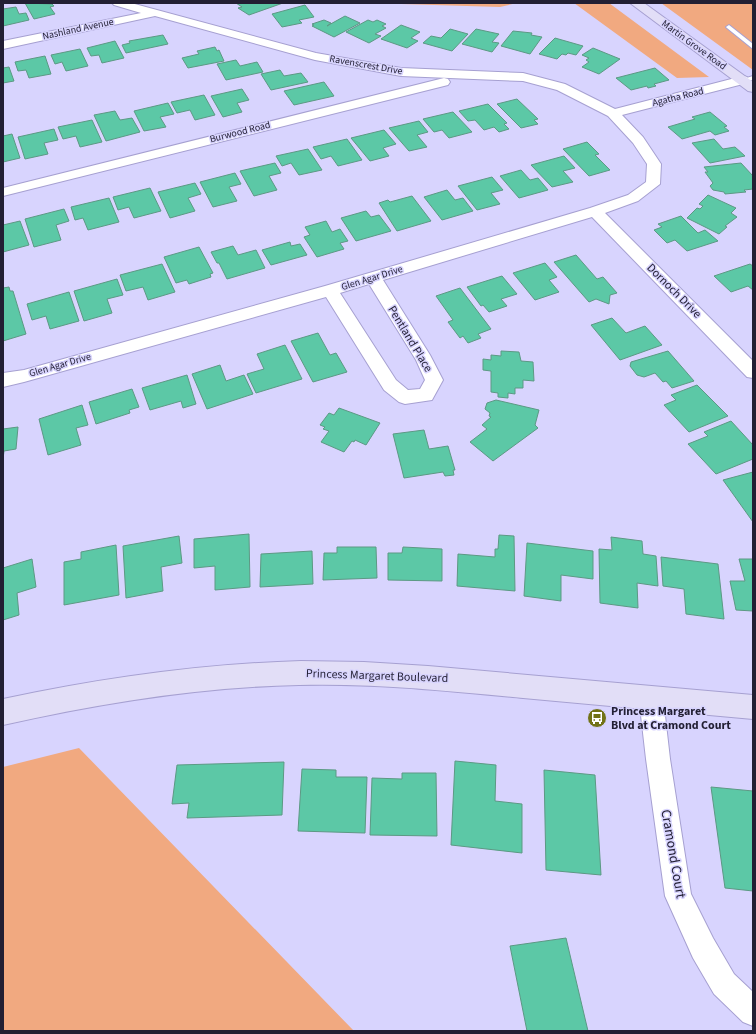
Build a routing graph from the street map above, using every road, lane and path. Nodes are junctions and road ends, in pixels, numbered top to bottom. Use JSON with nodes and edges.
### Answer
{"nodes":[{"id":1,"x":118,"y":3,"type":"edge"},
{"id":2,"x":636,"y":3,"type":"edge"},
{"id":3,"x":153,"y":13,"type":"junction"},
{"id":4,"x":729,"y":27,"type":"dead end"},
{"id":5,"x":745,"y":40,"type":"junction"},
{"id":6,"x":753,"y":40,"type":"edge"},
{"id":7,"x":3,"y":44,"type":"edge"},
{"id":8,"x":753,"y":46,"type":"edge"},
{"id":9,"x":477,"y":75,"type":"junction"},
{"id":10,"x":750,"y":82,"type":"edge"},
{"id":11,"x":613,"y":113,"type":"junction"},
{"id":12,"x":3,"y":192,"type":"edge"},
{"id":13,"x":595,"y":211,"type":"junction"},
{"id":14,"x":373,"y":277,"type":"junction"},
{"id":15,"x":330,"y":290,"type":"junction"},
{"id":16,"x":753,"y":372,"type":"edge"},
{"id":17,"x":3,"y":380,"type":"edge"},
{"id":18,"x":651,"y":698,"type":"junction"},
{"id":19,"x":753,"y":707,"type":"edge"},
{"id":20,"x":3,"y":712,"type":"edge"},
{"id":21,"x":753,"y":1012,"type":"edge"}],
"edges":[{"from":1,"to":3,"type":"street","name":"Ravenscrest Drive"},
{"from":2,"to":10,"type":"street","name":"Martin Grove Road"},
{"from":3,"to":7,"type":"street","name":"Nashland Avenue"},
{"from":3,"to":9,"type":"street","name":"Ravenscrest Drive"},
{"from":4,"to":5,"type":"lane"},
{"from":5,"to":6,"type":"lane"},
{"from":5,"to":8,"type":"lane"},
{"from":9,"to":11,"type":"street","name":"Ravenscrest Drive"},
{"from":9,"to":12,"type":"street","name":"Burwood Road"},
{"from":10,"to":11,"type":"street","name":"Agatha Road"},
{"from":11,"to":13,"type":"street","name":"Glen Agar Drive"},
{"from":13,"to":14,"type":"street","name":"Glen Agar Drive"},
{"from":13,"to":16,"type":"street","name":"Dornoch Drive"},
{"from":14,"to":15,"type":"street","name":"Glen Agar Drive"},
{"from":14,"to":15,"type":"street","name":"Pentland Place"},
{"from":15,"to":17,"type":"street","name":"Glen Agar Drive"},
{"from":18,"to":19,"type":"street","name":"Princess Margaret Boulevard"},
{"from":18,"to":20,"type":"street","name":"Princess Margaret Boulevard"},
{"from":18,"to":21,"type":"street","name":"Cramond Court"}]}
